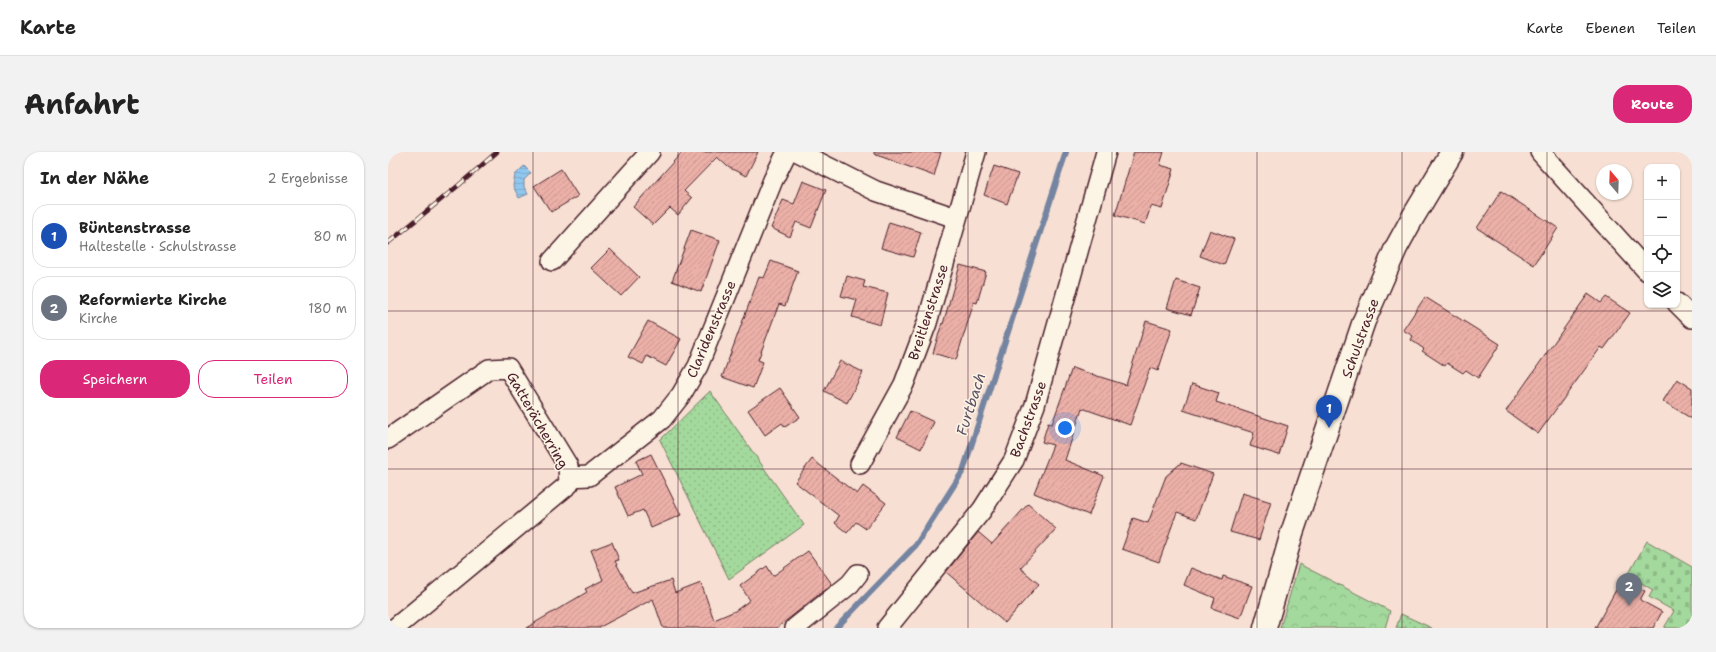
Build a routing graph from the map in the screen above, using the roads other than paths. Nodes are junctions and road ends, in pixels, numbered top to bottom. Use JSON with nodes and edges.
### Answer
{"nodes":[{"id":1,"x":650,"y":152,"type":"edge"},
{"id":2,"x":787,"y":152,"type":"edge"},
{"id":3,"x":798,"y":152,"type":"edge"},
{"id":4,"x":976,"y":152,"type":"edge"},
{"id":5,"x":1106,"y":152,"type":"edge"},
{"id":6,"x":1452,"y":152,"type":"edge"},
{"id":7,"x":1540,"y":152,"type":"edge"},
{"id":8,"x":956,"y":218,"type":"junction"},
{"id":9,"x":552,"y":261,"type":"dead end"},
{"id":10,"x":1644,"y":269,"type":"edge"},
{"id":11,"x":1680,"y":306,"type":"edge"},
{"id":12,"x":1692,"y":318,"type":"edge"},
{"id":13,"x":388,"y":439,"type":"edge"},
{"id":14,"x":860,"y":464,"type":"dead end"},
{"id":15,"x":569,"y":477,"type":"junction"},
{"id":16,"x":858,"y":574,"type":"dead end"},
{"id":17,"x":801,"y":627,"type":"edge"},
{"id":18,"x":395,"y":628,"type":"edge"},
{"id":19,"x":887,"y":628,"type":"edge"},
{"id":20,"x":1265,"y":628,"type":"edge"}],
"edges":[{"from":1,"to":9,"type":"street"},
{"from":2,"to":15,"type":"street","name":"Claridenstrasse"},
{"from":3,"to":8,"type":"street"},
{"from":4,"to":8,"type":"street","name":"Breitlenstrasse"},
{"from":5,"to":19,"type":"street","name":"Bachstrasse"},
{"from":6,"to":20,"type":"street","name":"Schulstrasse"},
{"from":7,"to":10,"type":"street"},
{"from":8,"to":14,"type":"street","name":"Breitlenstrasse"},
{"from":11,"to":12,"type":"street"},
{"from":13,"to":15,"type":"street","name":"Gatterächerring"},
{"from":15,"to":18,"type":"street","name":"Gatterächerring"},
{"from":16,"to":17,"type":"street"}]}
